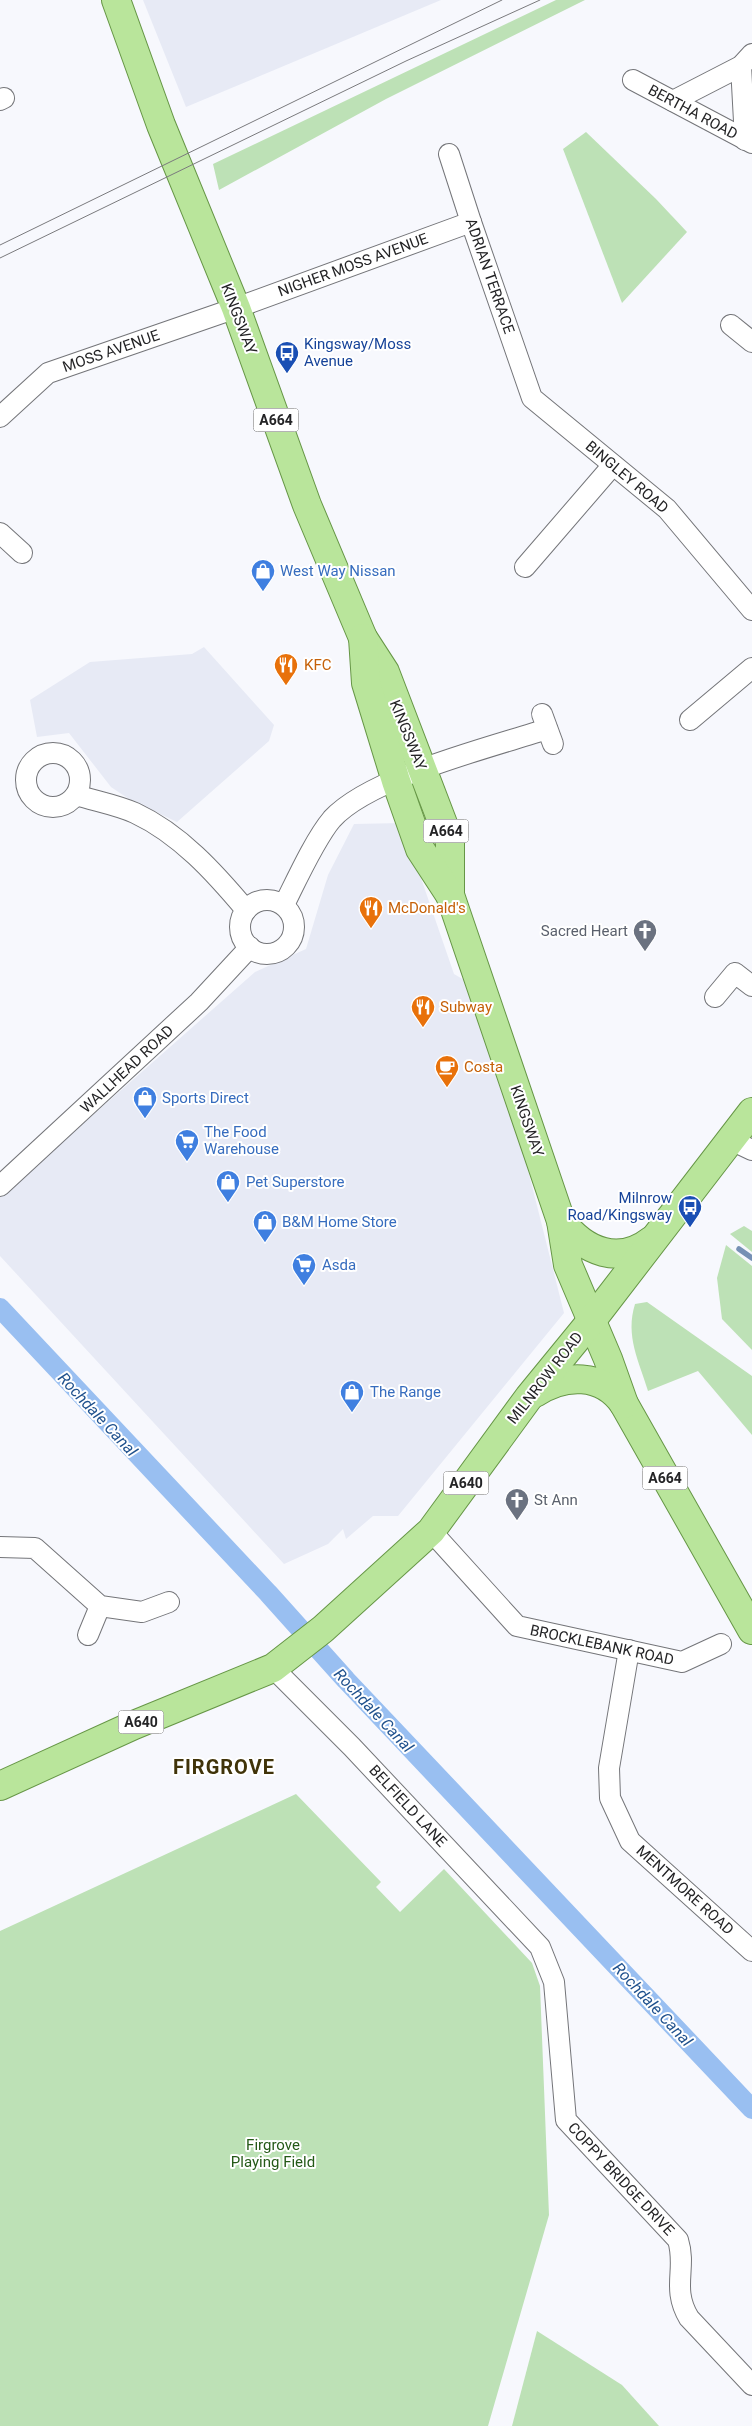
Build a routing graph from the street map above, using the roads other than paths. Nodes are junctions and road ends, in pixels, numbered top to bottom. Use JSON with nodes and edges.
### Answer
{"nodes":[{"id":1,"x":116,"y":0,"type":"edge"},
{"id":2,"x":746,"y":60,"type":"edge"},
{"id":3,"x":633,"y":80,"type":"dead end"},
{"id":4,"x":673,"y":101,"type":"junction"},
{"id":5,"x":749,"y":142,"type":"edge"},
{"id":6,"x":449,"y":154,"type":"dead end"},
{"id":7,"x":470,"y":222,"type":"junction"},
{"id":8,"x":236,"y":308,"type":"junction"},
{"id":9,"x":731,"y":325,"type":"dead end"},
{"id":10,"x":752,"y":342,"type":"edge"},
{"id":11,"x":532,"y":398,"type":"joint"},
{"id":12,"x":0,"y":417,"type":"edge"},
{"id":13,"x":613,"y":464,"type":"junction"},
{"id":14,"x":0,"y":533,"type":"edge"},
{"id":15,"x":22,"y":553,"type":"dead end"},
{"id":16,"x":525,"y":567,"type":"dead end"},
{"id":17,"x":752,"y":610,"type":"edge"},
{"id":18,"x":363,"y":638,"type":"junction"},
{"id":19,"x":752,"y":668,"type":"edge"},
{"id":20,"x":690,"y":720,"type":"dead end"},
{"id":21,"x":547,"y":729,"type":"dead end"},
{"id":22,"x":423,"y":770,"type":"junction"},
{"id":23,"x":396,"y":781,"type":"junction"},
{"id":24,"x":76,"y":795,"type":"dead end"},
{"id":25,"x":450,"y":895,"type":"junction"},
{"id":26,"x":284,"y":905,"type":"junction"},
{"id":27,"x":246,"y":910,"type":"junction"},
{"id":28,"x":250,"y":947,"type":"junction"},
{"id":29,"x":752,"y":986,"type":"edge"},
{"id":30,"x":714,"y":998,"type":"dead end"},
{"id":31,"x":752,"y":1112,"type":"edge"},
{"id":32,"x":742,"y":1145,"type":"edge"},
{"id":33,"x":0,"y":1186,"type":"edge"},
{"id":34,"x":561,"y":1221,"type":"junction"},
{"id":35,"x":655,"y":1238,"type":"junction"},
{"id":36,"x":592,"y":1320,"type":"junction"},
{"id":37,"x":529,"y":1396,"type":"junction"},
{"id":38,"x":624,"y":1404,"type":"junction"},
{"id":39,"x":431,"y":1531,"type":"junction"},
{"id":40,"x":0,"y":1547,"type":"edge"},
{"id":41,"x":170,"y":1602,"type":"dead end"},
{"id":42,"x":100,"y":1606,"type":"junction"},
{"id":43,"x":752,"y":1630,"type":"edge"},
{"id":44,"x":88,"y":1635,"type":"dead end"},
{"id":45,"x":721,"y":1644,"type":"dead end"},
{"id":46,"x":629,"y":1650,"type":"junction"},
{"id":47,"x":279,"y":1665,"type":"junction"},
{"id":48,"x":0,"y":1786,"type":"edge"},
{"id":49,"x":540,"y":1946,"type":"joint"},
{"id":50,"x":752,"y":1951,"type":"edge"},
{"id":51,"x":752,"y":2385,"type":"edge"}],
"edges":[{"from":1,"to":8,"type":"main road","name":"KINGSWAY","number":"A664"},
{"from":2,"to":4,"type":"street"},
{"from":2,"to":5,"type":"street"},
{"from":3,"to":4,"type":"street","name":"BERTHA ROAD"},
{"from":4,"to":5,"type":"street","name":"BERTHA ROAD"},
{"from":6,"to":7,"type":"street","name":"ADRIAN TERRACE"},
{"from":7,"to":8,"type":"street","name":"NIGHER MOSS AVENUE"},
{"from":7,"to":11,"type":"street","name":"ADRIAN TERRACE"},
{"from":8,"to":12,"type":"street","name":"MOSS AVENUE"},
{"from":8,"to":18,"type":"main road","name":"KINGSWAY","number":"A664"},
{"from":9,"to":10,"type":"street"},
{"from":11,"to":13,"type":"street","name":"BINGLEY ROAD"},
{"from":13,"to":16,"type":"street"},
{"from":13,"to":17,"type":"street","name":"BINGLEY ROAD"},
{"from":14,"to":15,"type":"street"},
{"from":18,"to":22,"type":"main road","name":"KINGSWAY","number":"A664"},
{"from":18,"to":23,"type":"main road","name":"KINGSWAY","number":"A664"},
{"from":19,"to":20,"type":"street"},
{"from":21,"to":22,"type":"street"},
{"from":22,"to":23,"type":"street"},
{"from":22,"to":25,"type":"main road","name":"KINGSWAY","number":"A664"},
{"from":23,"to":25,"type":"main road","name":"KINGSWAY","number":"A664"},
{"from":23,"to":26,"type":"street"},
{"from":24,"to":27,"type":"street"},
{"from":25,"to":34,"type":"main road","name":"KINGSWAY","number":"A664"},
{"from":26,"to":27,"type":"street"},
{"from":26,"to":28,"type":"street"},
{"from":27,"to":28,"type":"street"},
{"from":28,"to":33,"type":"street","name":"WALLHEAD ROAD"},
{"from":29,"to":30,"type":"street"},
{"from":31,"to":32,"type":"main road","name":"MILNROW ROAD","number":"A640"},
{"from":32,"to":35,"type":"main road","name":"MILNROW ROAD","number":"A640"},
{"from":34,"to":35,"type":"main road","number":"A664"},
{"from":34,"to":36,"type":"main road","name":"KINGSWAY","number":"A664"},
{"from":35,"to":36,"type":"main road","name":"MILNROW ROAD","number":"A640"},
{"from":36,"to":37,"type":"main road","name":"MILNROW ROAD","number":"A640"},
{"from":36,"to":38,"type":"main road","number":"A664"},
{"from":37,"to":38,"type":"main road","number":"A664"},
{"from":37,"to":39,"type":"main road","name":"MILNROW ROAD","number":"A640"},
{"from":38,"to":43,"type":"main road","number":"A664"},
{"from":39,"to":46,"type":"street","name":"BROCKLEBANK ROAD"},
{"from":39,"to":47,"type":"main road","name":"MILNROW ROAD","number":"A640"},
{"from":40,"to":42,"type":"street"},
{"from":41,"to":42,"type":"street"},
{"from":42,"to":44,"type":"street"},
{"from":45,"to":46,"type":"street","name":"BROCKLEBANK ROAD"},
{"from":46,"to":50,"type":"street","name":"MENTMORE ROAD"},
{"from":47,"to":48,"type":"main road","number":"A640"},
{"from":47,"to":49,"type":"street","name":"BELFIELD LANE"},
{"from":49,"to":51,"type":"street","name":"COPPY BRIDGE DRIVE"}]}
